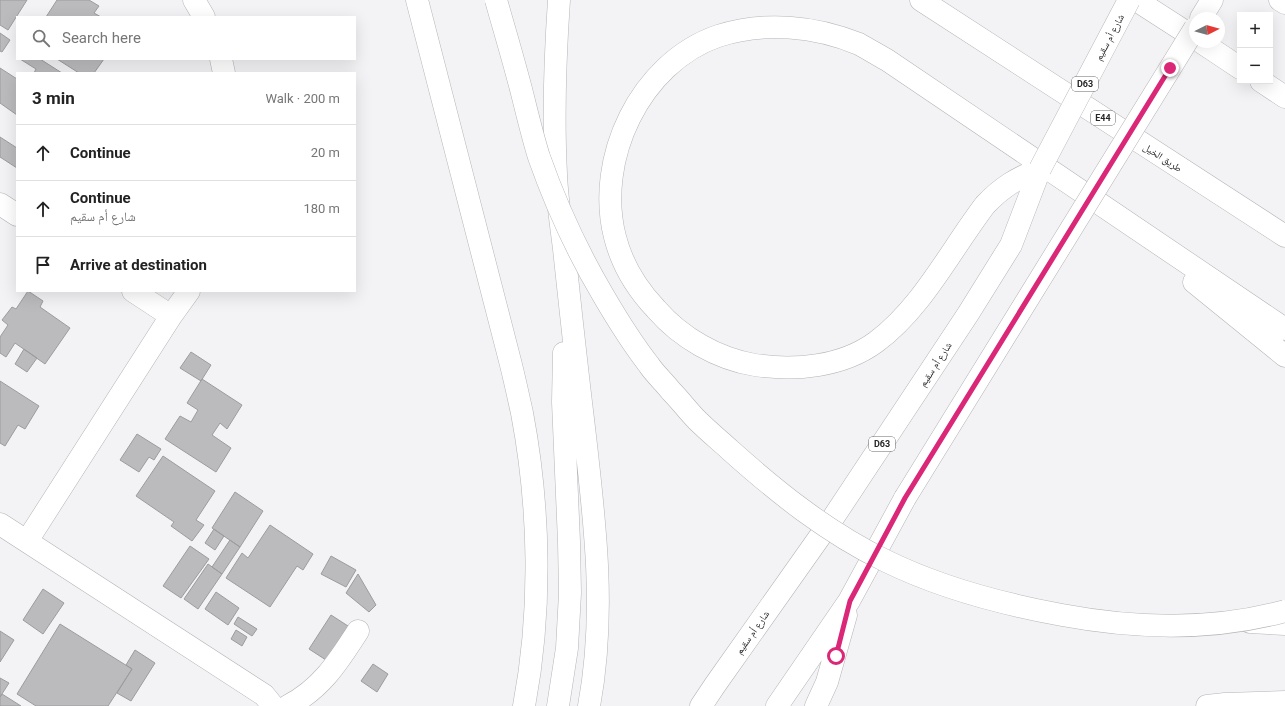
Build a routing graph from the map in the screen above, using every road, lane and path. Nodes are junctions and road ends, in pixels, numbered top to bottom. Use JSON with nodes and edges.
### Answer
{"nodes":[{"id":1,"x":194,"y":0,"type":"edge"},
{"id":2,"x":417,"y":0,"type":"edge"},
{"id":3,"x":496,"y":0,"type":"edge"},
{"id":4,"x":559,"y":0,"type":"edge"},
{"id":5,"x":921,"y":0,"type":"edge"},
{"id":6,"x":1129,"y":0,"type":"edge"},
{"id":7,"x":1136,"y":0,"type":"edge"},
{"id":8,"x":1212,"y":0,"type":"edge"},
{"id":9,"x":1280,"y":0,"type":"edge"},
{"id":10,"x":1285,"y":4,"type":"edge"},
{"id":11,"x":1205,"y":12,"type":"edge"},
{"id":12,"x":203,"y":16,"type":"edge"},
{"id":13,"x":1189,"y":34,"type":"edge"},
{"id":14,"x":1189,"y":38,"type":"edge"},
{"id":15,"x":1210,"y":48,"type":"edge"},
{"id":16,"x":221,"y":60,"type":"edge"},
{"id":17,"x":1237,"y":66,"type":"edge"},
{"id":18,"x":224,"y":72,"type":"edge"},
{"id":19,"x":1265,"y":84,"type":"edge"},
{"id":20,"x":1285,"y":97,"type":"edge"},
{"id":21,"x":1040,"y":169,"type":"junction"},
{"id":22,"x":0,"y":204,"type":"edge"},
{"id":23,"x":16,"y":214,"type":"edge"},
{"id":24,"x":1285,"y":236,"type":"edge"},
{"id":25,"x":1162,"y":245,"type":"junction"},
{"id":26,"x":135,"y":292,"type":"edge"},
{"id":27,"x":188,"y":292,"type":"edge"},
{"id":28,"x":570,"y":308,"type":"junction"},
{"id":29,"x":172,"y":316,"type":"junction"},
{"id":30,"x":1285,"y":329,"type":"edge"},
{"id":31,"x":1285,"y":356,"type":"edge"},
{"id":32,"x":0,"y":524,"type":"edge"},
{"id":33,"x":27,"y":542,"type":"junction"},
{"id":34,"x":850,"y":601,"type":"junction"},
{"id":35,"x":1285,"y":610,"type":"edge"},
{"id":36,"x":1238,"y":621,"type":"junction"},
{"id":37,"x":1285,"y":624,"type":"edge"},
{"id":38,"x":358,"y":631,"type":"dead end"},
{"id":39,"x":1285,"y":702,"type":"edge"},
{"id":40,"x":1216,"y":705,"type":"edge"},
{"id":41,"x":273,"y":706,"type":"edge"},
{"id":42,"x":288,"y":706,"type":"edge"},
{"id":43,"x":524,"y":706,"type":"edge"},
{"id":44,"x":558,"y":706,"type":"edge"},
{"id":45,"x":589,"y":706,"type":"edge"},
{"id":46,"x":700,"y":706,"type":"edge"},
{"id":47,"x":777,"y":706,"type":"edge"},
{"id":48,"x":816,"y":706,"type":"edge"}],
"edges":[{"from":1,"to":12,"type":"main road"},
{"from":2,"to":43,"type":"main road"},
{"from":3,"to":36,"type":"main road","bridge":true},
{"from":4,"to":28,"type":"main road"},
{"from":5,"to":24,"type":"main road","name":"طريق الخيل","number":"E44"},
{"from":6,"to":21,"type":"main road","name":"شارع أم سقيم","number":"D63","bridge":true},
{"from":7,"to":13,"type":"main road"},
{"from":8,"to":11,"type":"main road"},
{"from":9,"to":10,"type":"main road"},
{"from":14,"to":34,"type":"main road","bridge":true},
{"from":15,"to":17,"type":"main road"},
{"from":16,"to":18,"type":"main road"},
{"from":19,"to":20,"type":"main road"},
{"from":21,"to":25,"type":"main road"},
{"from":21,"to":46,"type":"main road","name":"شارع أم سقيم","number":"D63"},
{"from":22,"to":23,"type":"main road"},
{"from":25,"to":30,"type":"main road"},
{"from":25,"to":31,"type":"main road"},
{"from":26,"to":29,"type":"main road"},
{"from":27,"to":29,"type":"main road"},
{"from":28,"to":44,"type":"main road"},
{"from":28,"to":45,"type":"main road"},
{"from":29,"to":33,"type":"main road"},
{"from":32,"to":33,"type":"main road"},
{"from":33,"to":41,"type":"main road"},
{"from":34,"to":47,"type":"main road"},
{"from":34,"to":48,"type":"main road"},
{"from":35,"to":36,"type":"main road","bridge":true},
{"from":36,"to":37,"type":"main road","bridge":true},
{"from":38,"to":42,"type":"main road"},
{"from":39,"to":40,"type":"main road"}]}
